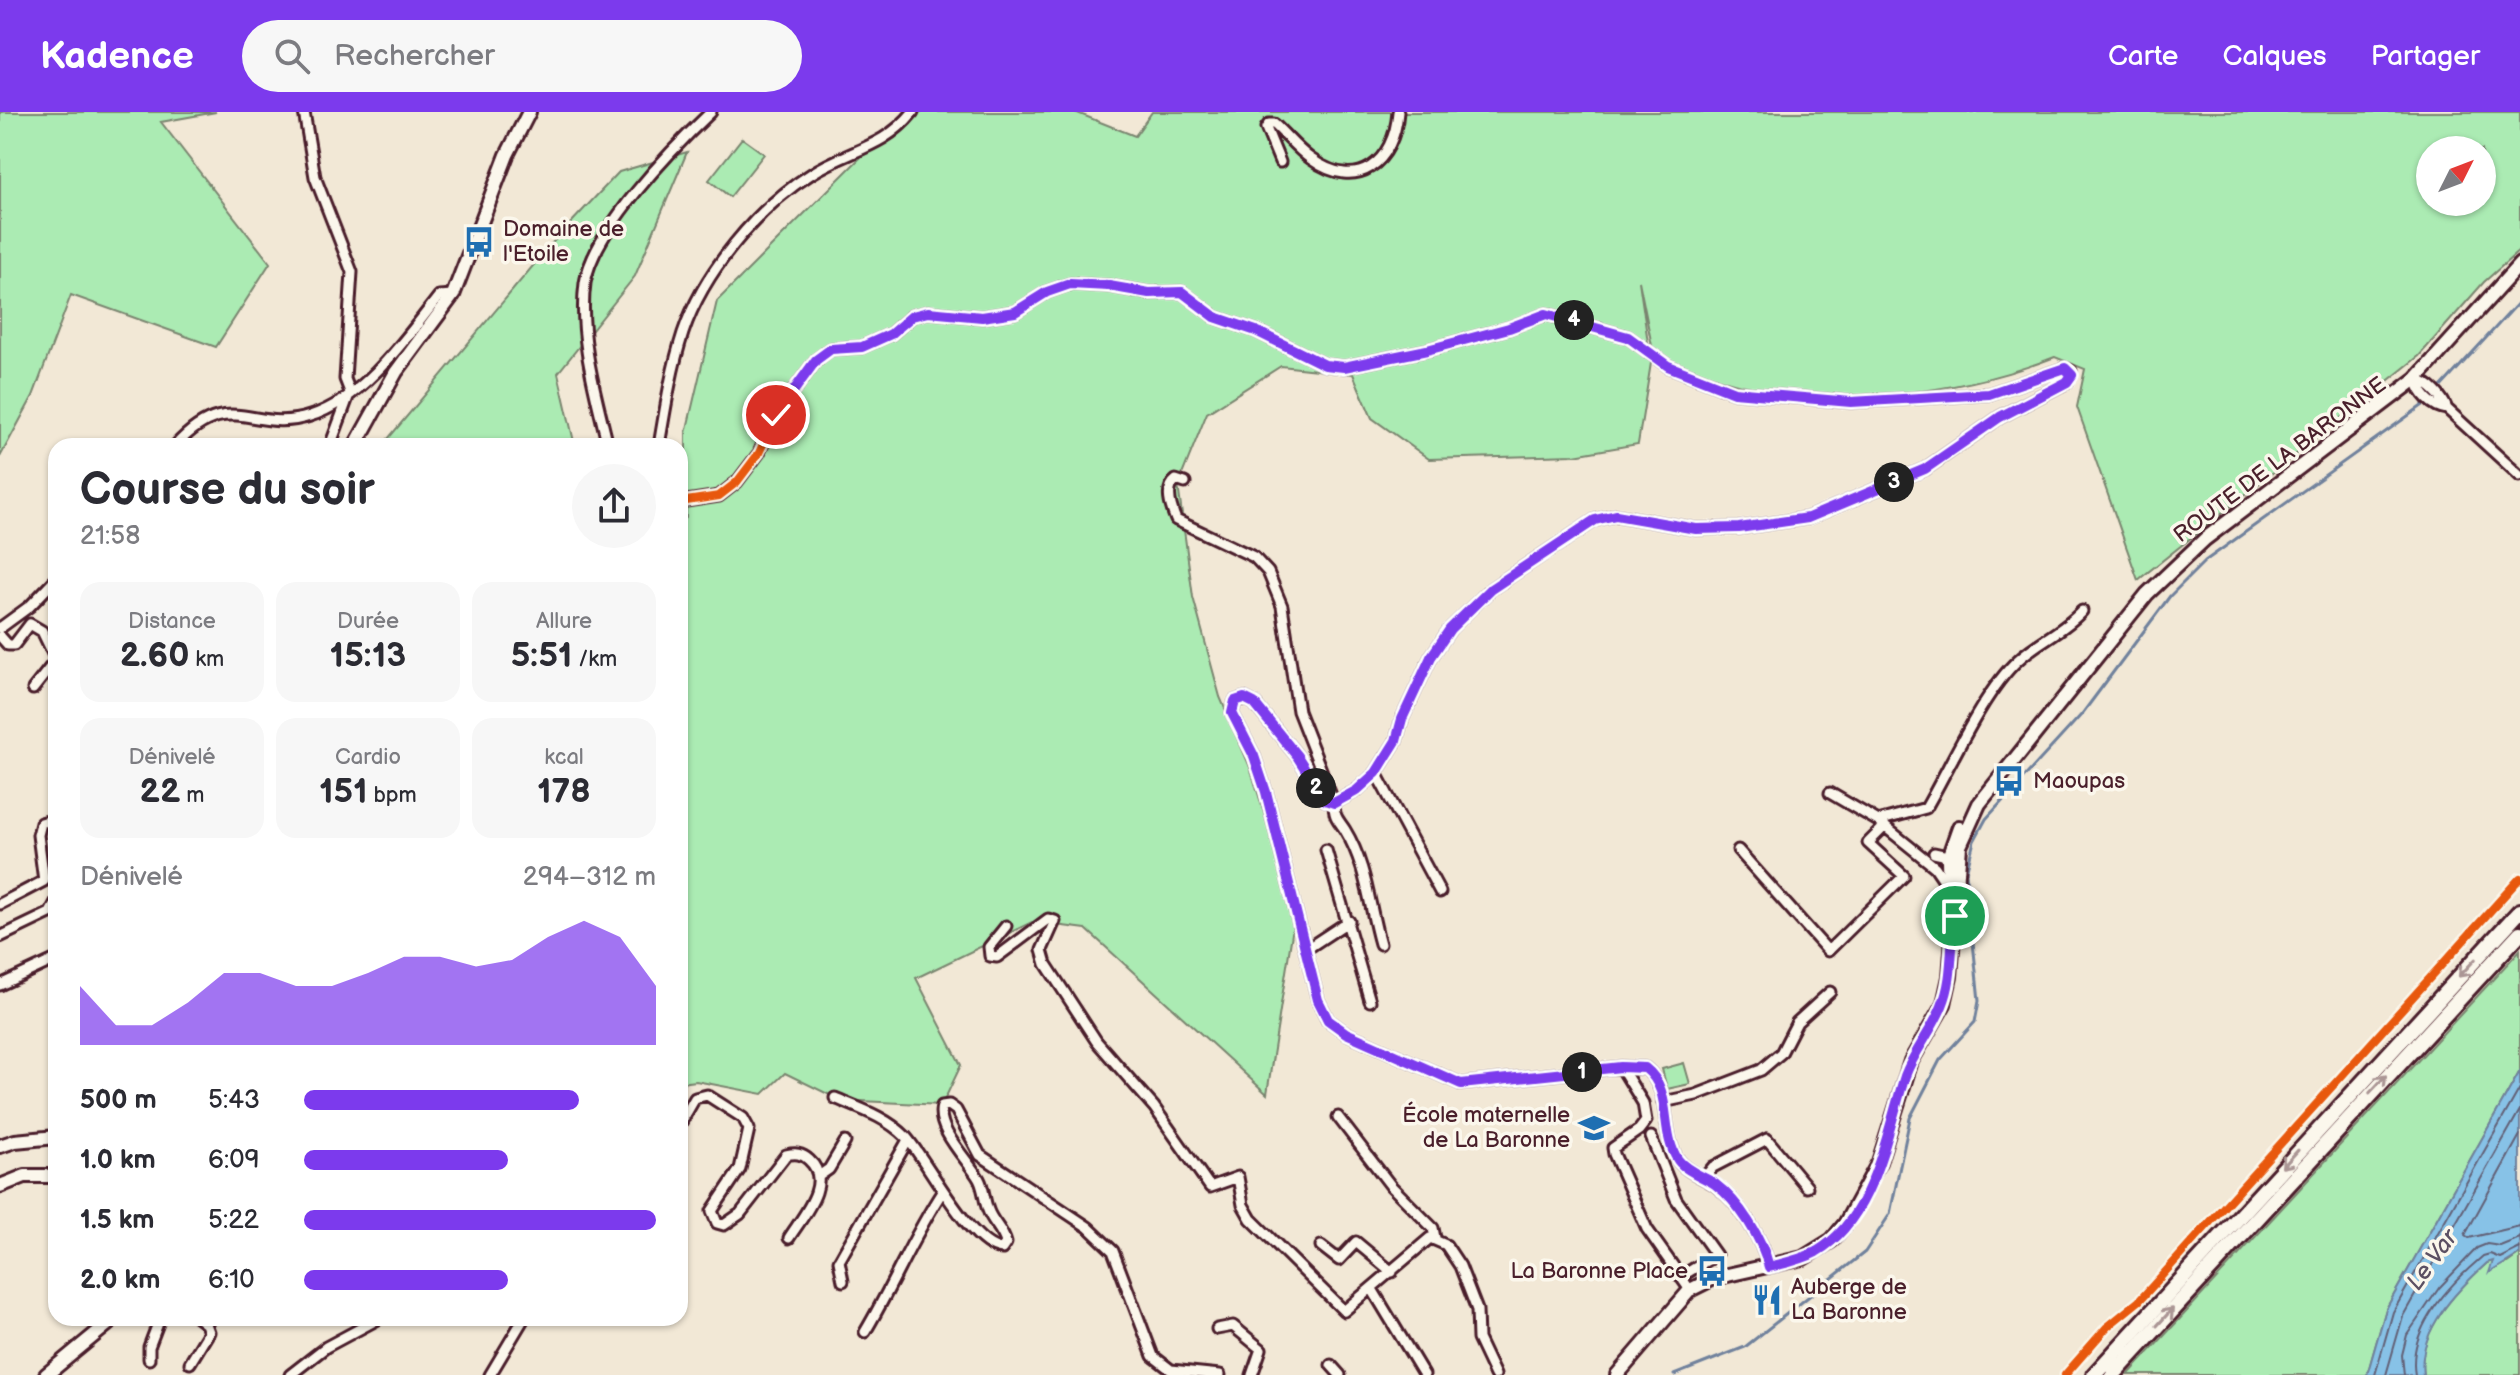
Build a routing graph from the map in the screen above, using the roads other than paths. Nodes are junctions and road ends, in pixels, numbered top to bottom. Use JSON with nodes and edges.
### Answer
{"nodes":[{"id":1,"x":304,"y":112,"type":"edge"},
{"id":2,"x":529,"y":112,"type":"edge"},
{"id":3,"x":711,"y":112,"type":"edge"},
{"id":4,"x":913,"y":112,"type":"edge"},
{"id":5,"x":1398,"y":112,"type":"edge"},
{"id":6,"x":1280,"y":162,"type":"dead end"},
{"id":7,"x":2520,"y":264,"type":"edge"},
{"id":8,"x":453,"y":295,"type":"junction"},
{"id":9,"x":2416,"y":379,"type":"junction"},
{"id":10,"x":350,"y":392,"type":"junction"},
{"id":11,"x":182,"y":438,"type":"edge"},
{"id":12,"x":333,"y":438,"type":"edge"},
{"id":13,"x":359,"y":438,"type":"edge"},
{"id":14,"x":606,"y":438,"type":"edge"},
{"id":15,"x":660,"y":438,"type":"edge"},
{"id":16,"x":2520,"y":476,"type":"edge"},
{"id":17,"x":1185,"y":483,"type":"dead end"},
{"id":18,"x":688,"y":501,"type":"edge"},
{"id":19,"x":48,"y":587,"type":"edge"},
{"id":20,"x":2082,"y":611,"type":"dead end"},
{"id":21,"x":0,"y":628,"type":"edge"},
{"id":22,"x":0,"y":636,"type":"edge"},
{"id":23,"x":48,"y":643,"type":"edge"},
{"id":24,"x":48,"y":670,"type":"edge"},
{"id":25,"x":33,"y":689,"type":"dead end"},
{"id":26,"x":1376,"y":773,"type":"junction"},
{"id":27,"x":1830,"y":793,"type":"dead end"},
{"id":28,"x":1334,"y":803,"type":"junction"},
{"id":29,"x":1979,"y":804,"type":"junction"},
{"id":30,"x":48,"y":821,"type":"edge"},
{"id":31,"x":1882,"y":823,"type":"junction"},
{"id":32,"x":1953,"y":839,"type":"junction"},
{"id":33,"x":1326,"y":850,"type":"dead end"},
{"id":34,"x":1738,"y":850,"type":"dead end"},
{"id":35,"x":1917,"y":852,"type":"junction"},
{"id":36,"x":1934,"y":853,"type":"junction"},
{"id":37,"x":1948,"y":860,"type":"junction"},
{"id":38,"x":1952,"y":890,"type":"junction"},
{"id":39,"x":1440,"y":892,"type":"dead end"},
{"id":40,"x":0,"y":904,"type":"edge"},
{"id":41,"x":2520,"y":911,"type":"edge"},
{"id":42,"x":48,"y":914,"type":"edge"},
{"id":43,"x":1349,"y":921,"type":"junction"},
{"id":44,"x":1006,"y":926,"type":"dead end"},
{"id":45,"x":2520,"y":933,"type":"edge"},
{"id":46,"x":0,"y":937,"type":"edge"},
{"id":47,"x":1380,"y":944,"type":"dead end"},
{"id":48,"x":1308,"y":948,"type":"junction"},
{"id":49,"x":48,"y":963,"type":"edge"},
{"id":50,"x":0,"y":985,"type":"edge"},
{"id":51,"x":1830,"y":992,"type":"dead end"},
{"id":52,"x":1370,"y":1001,"type":"dead end"},
{"id":53,"x":1621,"y":1067,"type":"junction"},
{"id":54,"x":835,"y":1098,"type":"dead end"},
{"id":55,"x":1663,"y":1102,"type":"junction"},
{"id":56,"x":688,"y":1110,"type":"edge"},
{"id":57,"x":1338,"y":1117,"type":"dead end"},
{"id":58,"x":1651,"y":1137,"type":"dead end"},
{"id":59,"x":48,"y":1138,"type":"edge"},
{"id":60,"x":908,"y":1140,"type":"junction"},
{"id":61,"x":845,"y":1142,"type":"dead end"},
{"id":62,"x":0,"y":1146,"type":"edge"},
{"id":63,"x":48,"y":1176,"type":"edge"},
{"id":64,"x":819,"y":1176,"type":"junction"},
{"id":65,"x":1704,"y":1178,"type":"junction"},
{"id":66,"x":0,"y":1186,"type":"edge"},
{"id":67,"x":1807,"y":1187,"type":"dead end"},
{"id":68,"x":942,"y":1192,"type":"junction"},
{"id":69,"x":789,"y":1238,"type":"dead end"},
{"id":70,"x":1435,"y":1238,"type":"junction"},
{"id":71,"x":1321,"y":1246,"type":"dead end"},
{"id":72,"x":1769,"y":1267,"type":"junction"},
{"id":73,"x":1392,"y":1272,"type":"junction"},
{"id":74,"x":1680,"y":1277,"type":"junction"},
{"id":75,"x":843,"y":1281,"type":"dead end"},
{"id":76,"x":1372,"y":1289,"type":"junction"},
{"id":77,"x":1690,"y":1290,"type":"junction"},
{"id":78,"x":105,"y":1326,"type":"edge"},
{"id":79,"x":157,"y":1326,"type":"edge"},
{"id":80,"x":208,"y":1326,"type":"edge"},
{"id":81,"x":365,"y":1326,"type":"edge"},
{"id":82,"x":519,"y":1326,"type":"edge"},
{"id":83,"x":1217,"y":1329,"type":"dead end"},
{"id":84,"x":865,"y":1332,"type":"dead end"},
{"id":85,"x":149,"y":1359,"type":"dead end"},
{"id":86,"x":190,"y":1363,"type":"dead end"},
{"id":87,"x":1331,"y":1365,"type":"dead end"},
{"id":88,"x":46,"y":1375,"type":"edge"},
{"id":89,"x":290,"y":1375,"type":"edge"},
{"id":90,"x":490,"y":1375,"type":"edge"},
{"id":91,"x":1220,"y":1375,"type":"edge"},
{"id":92,"x":1252,"y":1375,"type":"edge"},
{"id":93,"x":1340,"y":1375,"type":"edge"},
{"id":94,"x":1424,"y":1375,"type":"edge"},
{"id":95,"x":1495,"y":1375,"type":"edge"},
{"id":96,"x":1617,"y":1375,"type":"edge"},
{"id":97,"x":2094,"y":1375,"type":"edge"},
{"id":98,"x":2113,"y":1375,"type":"edge"}],
"edges":[{"from":1,"to":10,"type":"street"},
{"from":2,"to":8,"type":"main road"},
{"from":3,"to":14,"type":"street"},
{"from":4,"to":15,"type":"street"},
{"from":5,"to":6,"type":"street"},
{"from":7,"to":9,"type":"main road","name":"ROUTE DE LA BARONNE"},
{"from":8,"to":10,"type":"street"},
{"from":8,"to":13,"type":"main road"},
{"from":9,"to":16,"type":"street"},
{"from":9,"to":29,"type":"main road","name":"ROUTE DE LA BARONNE"},
{"from":10,"to":11,"type":"street"},
{"from":10,"to":12,"type":"street"},
{"from":17,"to":28,"type":"street"},
{"from":18,"to":26,"type":"street"},
{"from":19,"to":21,"type":"street"},
{"from":20,"to":31,"type":"street"},
{"from":22,"to":23,"type":"street"},
{"from":24,"to":25,"type":"street"},
{"from":26,"to":28,"type":"street"},
{"from":26,"to":39,"type":"street"},
{"from":27,"to":31,"type":"street"},
{"from":28,"to":47,"type":"street"},
{"from":28,"to":48,"type":"street"},
{"from":29,"to":32,"type":"main road","name":"ROUTE DE LA BARONNE"},
{"from":29,"to":37,"type":"main road","name":"ROUTE DE LA BARONNE"},
{"from":30,"to":40,"type":"street"},
{"from":31,"to":34,"type":"street"},
{"from":31,"to":35,"type":"street"},
{"from":32,"to":36,"type":"street"},
{"from":32,"to":37,"type":"main road","name":"ROUTE DE LA BARONNE"},
{"from":33,"to":43,"type":"street"},
{"from":35,"to":36,"type":"street"},
{"from":35,"to":37,"type":"street"},
{"from":36,"to":37,"type":"street"},
{"from":37,"to":38,"type":"main road","name":"ROUTE DE LA BARONNE"},
{"from":37,"to":38,"type":"street"},
{"from":38,"to":72,"type":"main road","name":"ROUTE DE LA BARONNE"},
{"from":41,"to":97,"type":"highway","one_way":true},
{"from":42,"to":46,"type":"street"},
{"from":43,"to":48,"type":"street"},
{"from":43,"to":52,"type":"street"},
{"from":44,"to":76,"type":"street"},
{"from":98,"to":45,"type":"highway","one_way":true},
{"from":48,"to":53,"type":"street"},
{"from":49,"to":50,"type":"street"},
{"from":51,"to":55,"type":"street"},
{"from":53,"to":55,"type":"street"},
{"from":53,"to":74,"type":"street"},
{"from":54,"to":60,"type":"street"},
{"from":55,"to":65,"type":"street"},
{"from":56,"to":64,"type":"street"},
{"from":57,"to":70,"type":"street"},
{"from":58,"to":74,"type":"street"},
{"from":59,"to":62,"type":"main road"},
{"from":60,"to":68,"type":"street"},
{"from":60,"to":75,"type":"street"},
{"from":61,"to":64,"type":"street"},
{"from":63,"to":66,"type":"main road"},
{"from":64,"to":69,"type":"street"},
{"from":65,"to":67,"type":"street"},
{"from":65,"to":72,"type":"street"},
{"from":68,"to":84,"type":"street"},
{"from":68,"to":91,"type":"street"},
{"from":70,"to":73,"type":"street"},
{"from":70,"to":95,"type":"street"},
{"from":71,"to":73,"type":"street"},
{"from":72,"to":77,"type":"main road","name":"ROUTE DE LA BARONNE"},
{"from":73,"to":76,"type":"street"},
{"from":74,"to":77,"type":"street"},
{"from":76,"to":94,"type":"street"},
{"from":77,"to":96,"type":"main road","name":"ROUTE DE LA BARONNE"},
{"from":78,"to":88,"type":"main road"},
{"from":79,"to":85,"type":"street"},
{"from":80,"to":86,"type":"street"},
{"from":81,"to":89,"type":"street"},
{"from":82,"to":90,"type":"street"},
{"from":83,"to":92,"type":"street"},
{"from":87,"to":93,"type":"street"}]}
